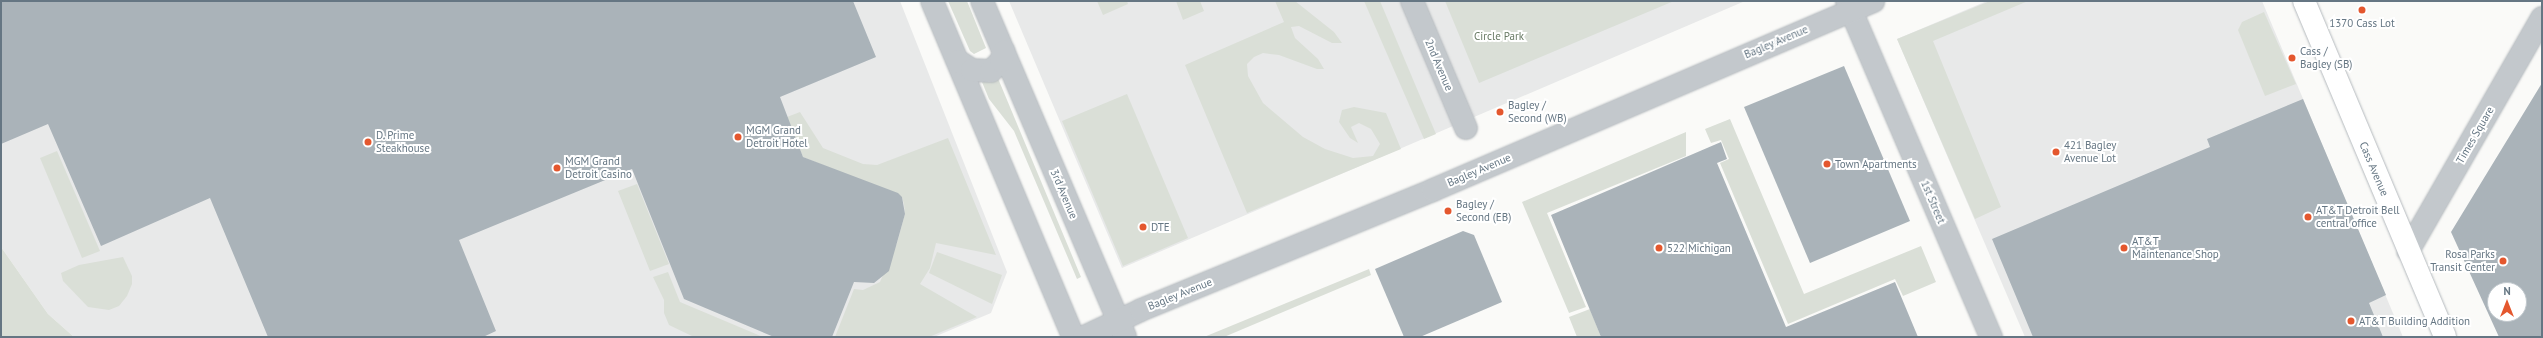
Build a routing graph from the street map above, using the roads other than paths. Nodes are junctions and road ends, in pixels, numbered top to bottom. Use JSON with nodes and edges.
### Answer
{"nodes":[{"id":1,"x":932,"y":1,"type":"edge"},
{"id":2,"x":982,"y":1,"type":"edge"},
{"id":3,"x":1412,"y":1,"type":"edge"},
{"id":4,"x":1873,"y":1,"type":"edge"},
{"id":5,"x":2304,"y":1,"type":"edge"},
{"id":6,"x":1849,"y":6,"type":"edge"},
{"id":7,"x":2542,"y":18,"type":"edge"},
{"id":8,"x":1004,"y":51,"type":"junction"},
{"id":9,"x":958,"y":61,"type":"junction"},
{"id":10,"x":1466,"y":128,"type":"dead end"},
{"id":11,"x":2408,"y":252,"type":"junction"},
{"id":12,"x":1122,"y":329,"type":"edge"},
{"id":13,"x":1073,"y":337,"type":"edge"},
{"id":14,"x":1084,"y":337,"type":"edge"},
{"id":15,"x":1991,"y":337,"type":"edge"},
{"id":16,"x":2445,"y":337,"type":"edge"}],
"edges":[{"from":1,"to":9,"type":"street"},
{"from":2,"to":8,"type":"street","name":"3rd Avenue"},
{"from":3,"to":10,"type":"street","name":"2nd Avenue"},
{"from":4,"to":6,"type":"street","name":"Bagley Avenue"},
{"from":5,"to":11,"type":"main road","name":"Cass Avenue"},
{"from":6,"to":12,"type":"street","name":"Bagley Avenue"},
{"from":6,"to":15,"type":"street","name":"1st Street"},
{"from":7,"to":11,"type":"street","name":"Times Square"},
{"from":8,"to":9,"type":"street"},
{"from":8,"to":12,"type":"street","name":"3rd Avenue"},
{"from":9,"to":13,"type":"street"},
{"from":11,"to":16,"type":"main road","name":"Cass Avenue"},
{"from":12,"to":14,"type":"street","name":"Bagley Avenue"}]}
